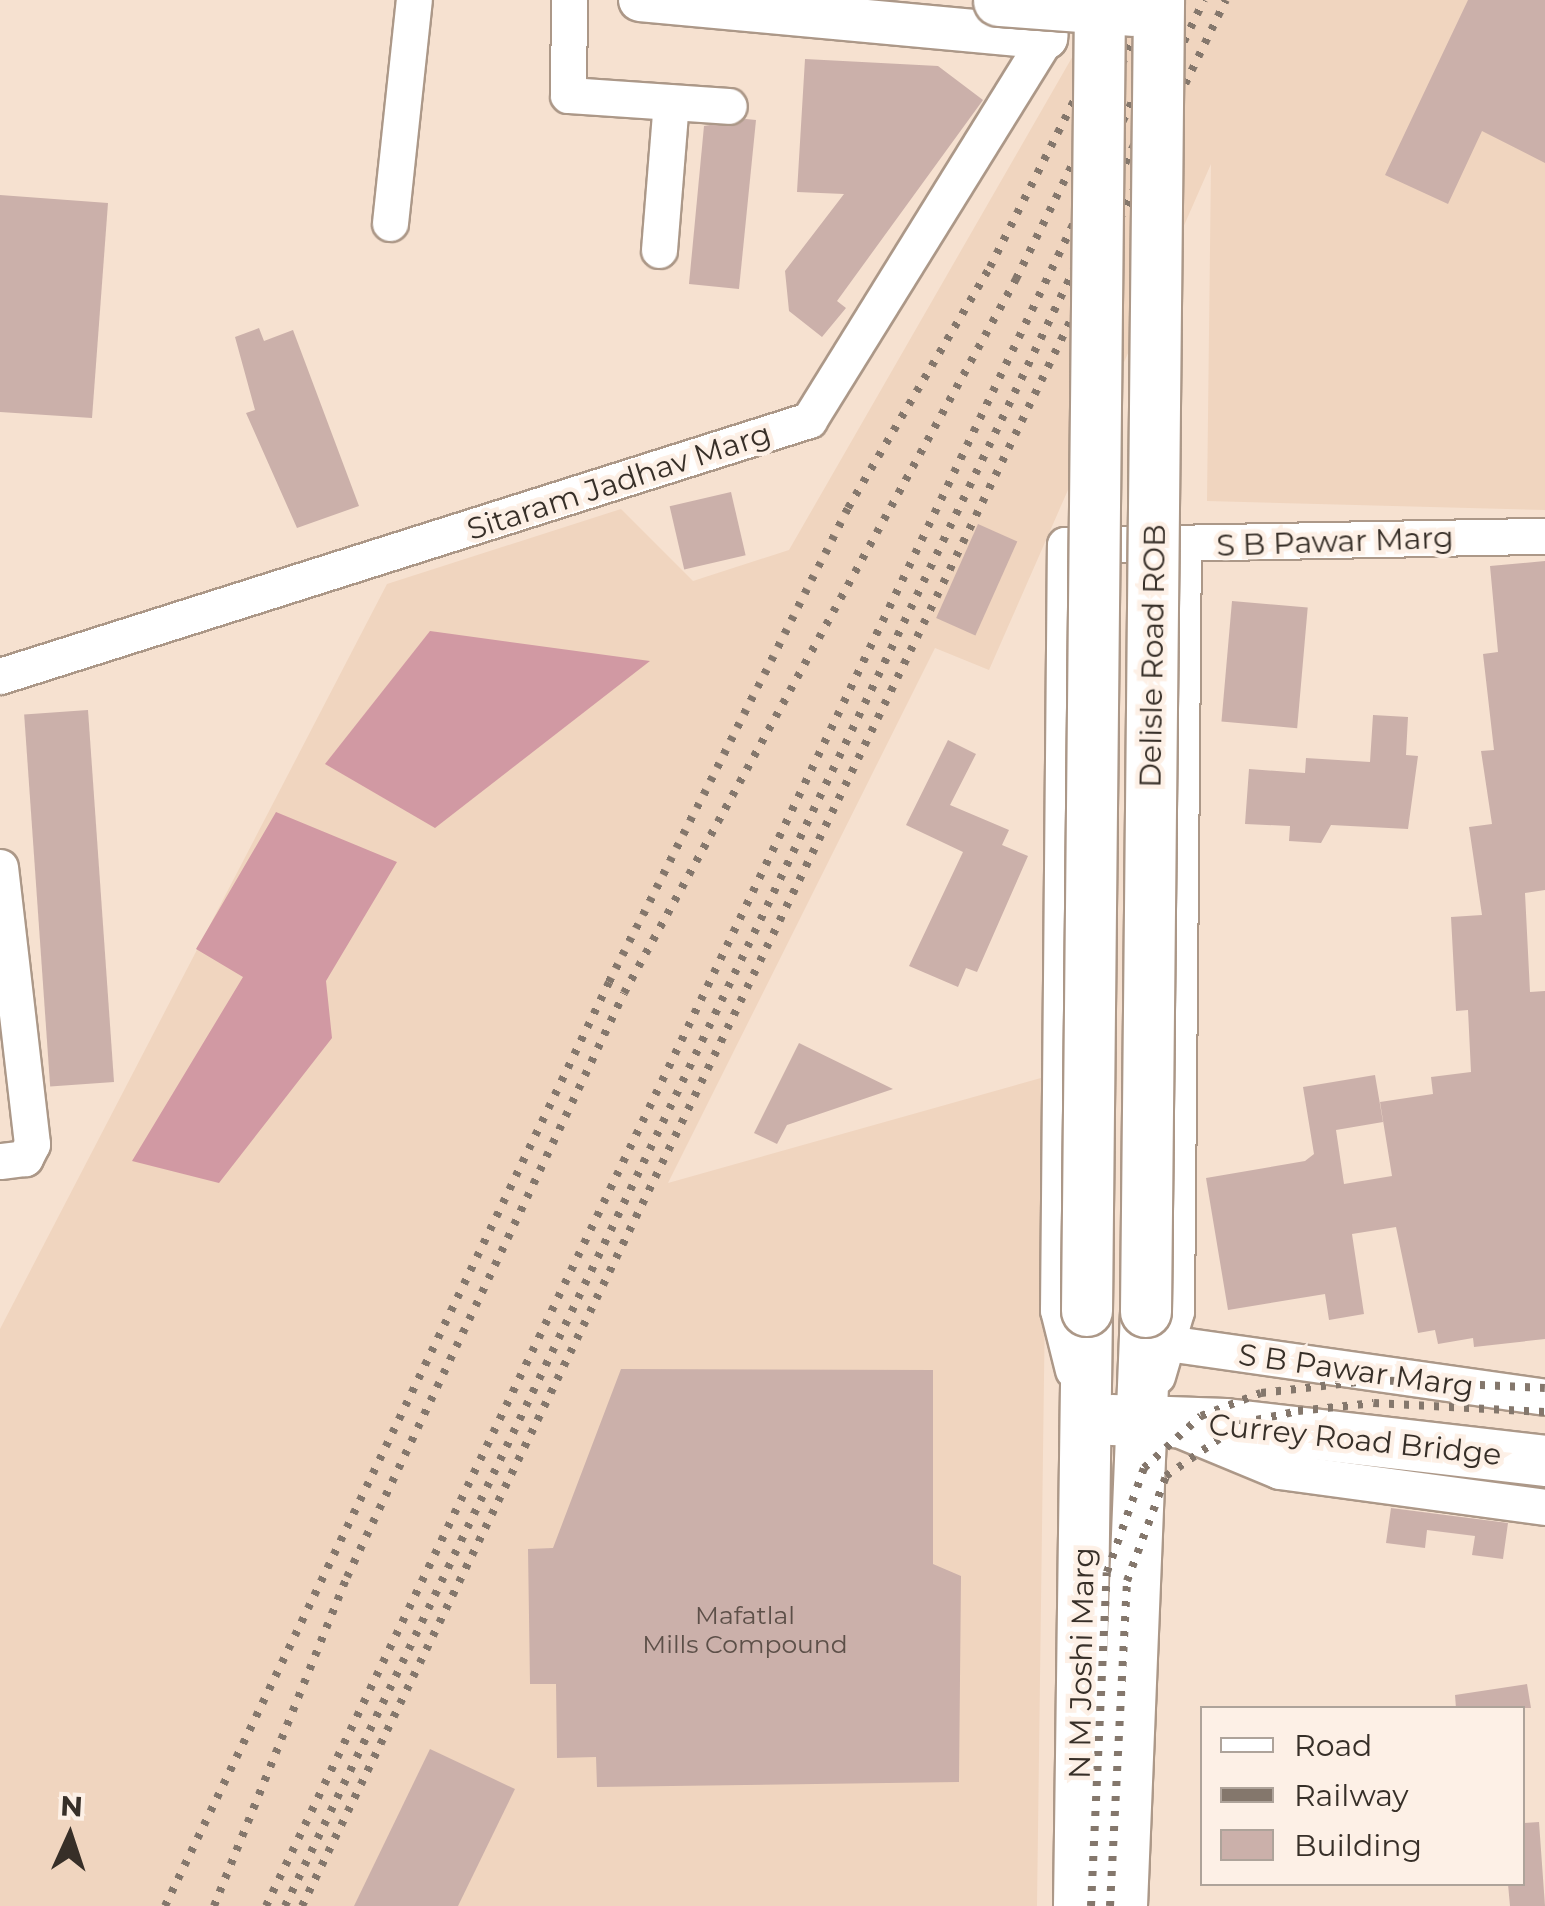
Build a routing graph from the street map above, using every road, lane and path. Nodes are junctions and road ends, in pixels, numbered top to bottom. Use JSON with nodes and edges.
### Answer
{"nodes":[{"id":1,"x":414,"y":0,"type":"edge"},
{"id":2,"x":569,"y":0,"type":"edge"},
{"id":3,"x":640,"y":0,"type":"edge"},
{"id":4,"x":986,"y":0,"type":"edge"},
{"id":5,"x":999,"y":1,"type":"edge"},
{"id":6,"x":1100,"y":6,"type":"edge"},
{"id":7,"x":1159,"y":6,"type":"edge"},
{"id":8,"x":1048,"y":19,"type":"edge"},
{"id":9,"x":671,"y":102,"type":"junction"},
{"id":10,"x":729,"y":106,"type":"dead end"},
{"id":11,"x":390,"y":223,"type":"dead end"},
{"id":12,"x":659,"y":250,"type":"dead end"},
{"id":13,"x":1545,"y":536,"type":"edge"},
{"id":14,"x":1183,"y":547,"type":"junction"},
{"id":15,"x":0,"y":676,"type":"edge"},
{"id":16,"x":0,"y":867,"type":"edge"},
{"id":17,"x":0,"y":1161,"type":"edge"},
{"id":18,"x":1156,"y":1328,"type":"junction"},
{"id":19,"x":1545,"y":1397,"type":"edge"},
{"id":20,"x":1086,"y":1420,"type":"junction"},
{"id":21,"x":1154,"y":1422,"type":"junction"},
{"id":22,"x":1545,"y":1461,"type":"edge"},
{"id":23,"x":1545,"y":1507,"type":"edge"},
{"id":24,"x":1079,"y":1906,"type":"edge"},
{"id":25,"x":1122,"y":1906,"type":"edge"}],
"edges":[{"from":1,"to":11,"type":"street"},
{"from":2,"to":9,"type":"street"},
{"from":3,"to":8,"type":"street"},
{"from":4,"to":5,"type":"main road","bridge":true},
{"from":5,"to":6,"type":"main road","bridge":true},
{"from":6,"to":7,"type":"main road","bridge":true},
{"from":6,"to":20,"type":"main road","name":"Delisle Road ROB","bridge":true},
{"from":7,"to":18,"type":"main road","name":"Delisle Road ROB","bridge":true},
{"from":8,"to":15,"type":"street","name":"Sitaram Jadhav Marg"},
{"from":9,"to":10,"type":"street"},
{"from":9,"to":12,"type":"street"},
{"from":13,"to":14,"type":"street","name":"S B Pawar Marg"},
{"from":14,"to":18,"type":"street"},
{"from":14,"to":20,"type":"street","name":"S B Pawar Marg"},
{"from":16,"to":17,"type":"street"},
{"from":18,"to":19,"type":"street","name":"S B Pawar Marg"},
{"from":18,"to":21,"type":"main road","name":"Delisle Road ROB"},
{"from":20,"to":21,"type":"main road","name":"Currey Road Bridge"},
{"from":20,"to":24,"type":"main road","name":"N M Joshi Marg"},
{"from":21,"to":22,"type":"main road","name":"Currey Road Bridge"},
{"from":21,"to":23,"type":"street"},
{"from":21,"to":25,"type":"main road","name":"N M Joshi Marg"}]}
